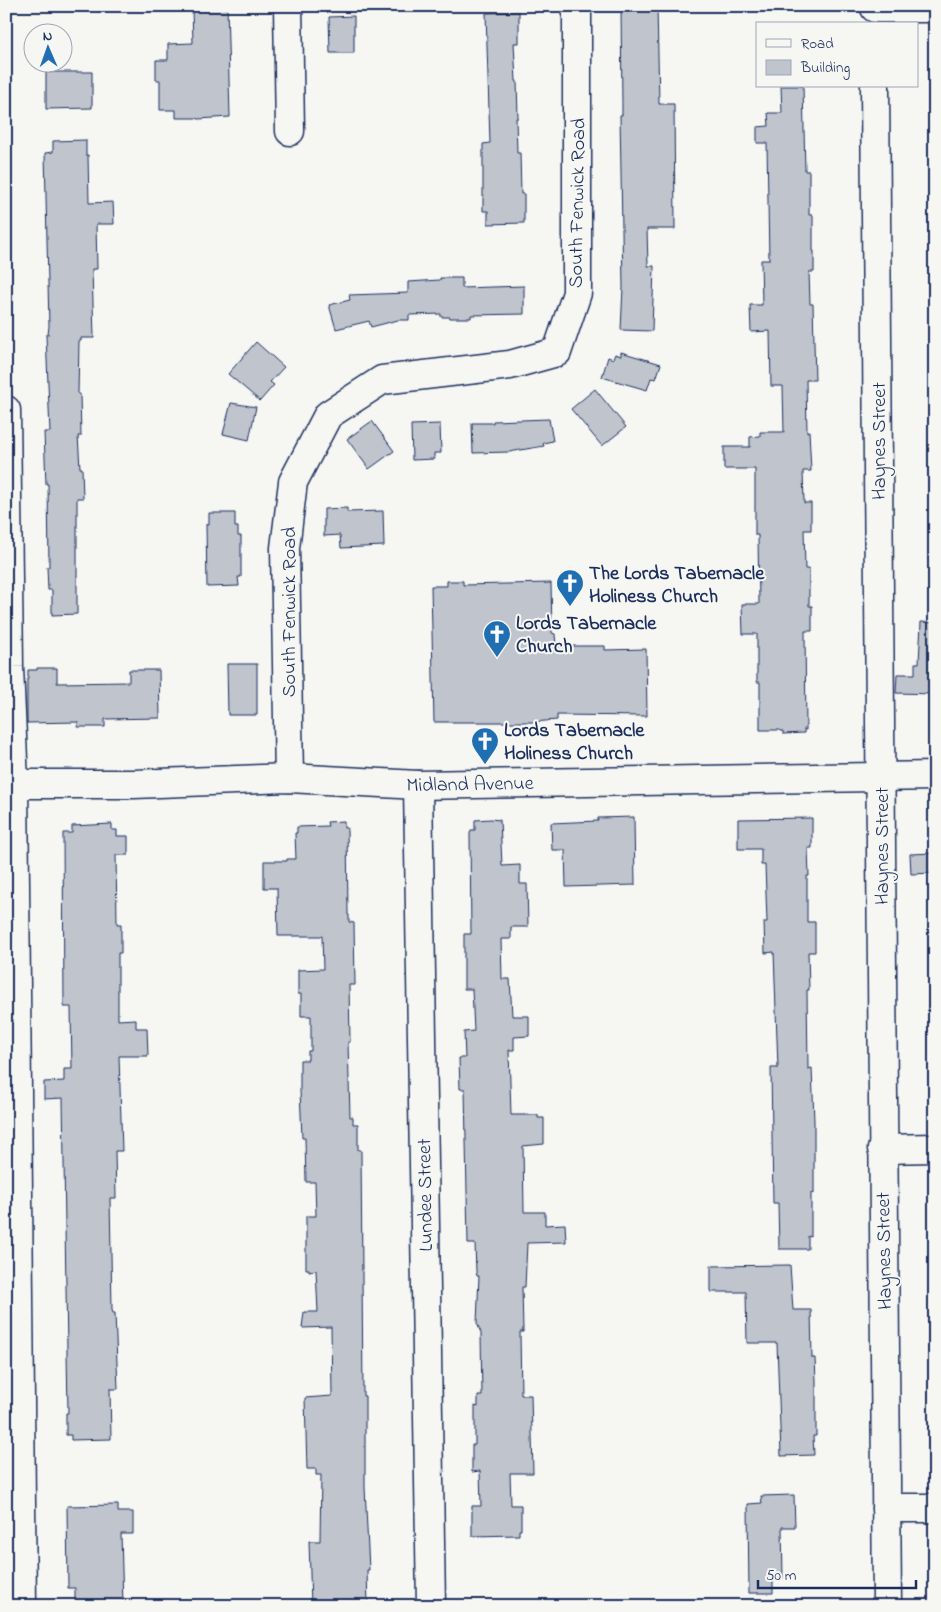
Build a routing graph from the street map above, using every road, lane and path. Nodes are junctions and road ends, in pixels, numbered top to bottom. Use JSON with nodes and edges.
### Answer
{"nodes":[{"id":1,"x":288,"y":6,"type":"edge"},
{"id":2,"x":577,"y":6,"type":"edge"},
{"id":3,"x":935,"y":8,"type":"edge"},
{"id":4,"x":875,"y":13,"type":"edge"},
{"id":5,"x":875,"y":88,"type":"edge"},
{"id":6,"x":290,"y":131,"type":"dead end"},
{"id":7,"x":6,"y":410,"type":"edge"},
{"id":8,"x":880,"y":776,"type":"junction"},
{"id":9,"x":935,"y":776,"type":"edge"},
{"id":10,"x":289,"y":778,"type":"junction"},
{"id":11,"x":10,"y":784,"type":"edge"},
{"id":12,"x":418,"y":785,"type":"junction"},
{"id":13,"x":935,"y":1148,"type":"edge"},
{"id":14,"x":882,"y":1149,"type":"junction"},
{"id":15,"x":886,"y":1508,"type":"junction"},
{"id":16,"x":935,"y":1508,"type":"edge"},
{"id":17,"x":22,"y":1606,"type":"edge"},
{"id":18,"x":431,"y":1606,"type":"edge"},
{"id":19,"x":887,"y":1606,"type":"edge"}],
"edges":[{"from":1,"to":6,"type":"street"},
{"from":2,"to":10,"type":"street","name":"South Fenwick Road"},
{"from":3,"to":4,"type":"street"},
{"from":5,"to":8,"type":"street","name":"Haynes Street"},
{"from":7,"to":11,"type":"street"},
{"from":8,"to":9,"type":"street","name":"Midland Avenue"},
{"from":8,"to":12,"type":"street","name":"Midland Avenue"},
{"from":8,"to":14,"type":"street","name":"Haynes Street"},
{"from":10,"to":11,"type":"street","name":"Midland Avenue"},
{"from":10,"to":12,"type":"street","name":"Midland Avenue"},
{"from":11,"to":17,"type":"street"},
{"from":12,"to":18,"type":"street","name":"Lundee Street"},
{"from":13,"to":14,"type":"street"},
{"from":14,"to":15,"type":"street","name":"Haynes Street"},
{"from":15,"to":16,"type":"street"},
{"from":15,"to":19,"type":"street","name":"Haynes Street"}]}
